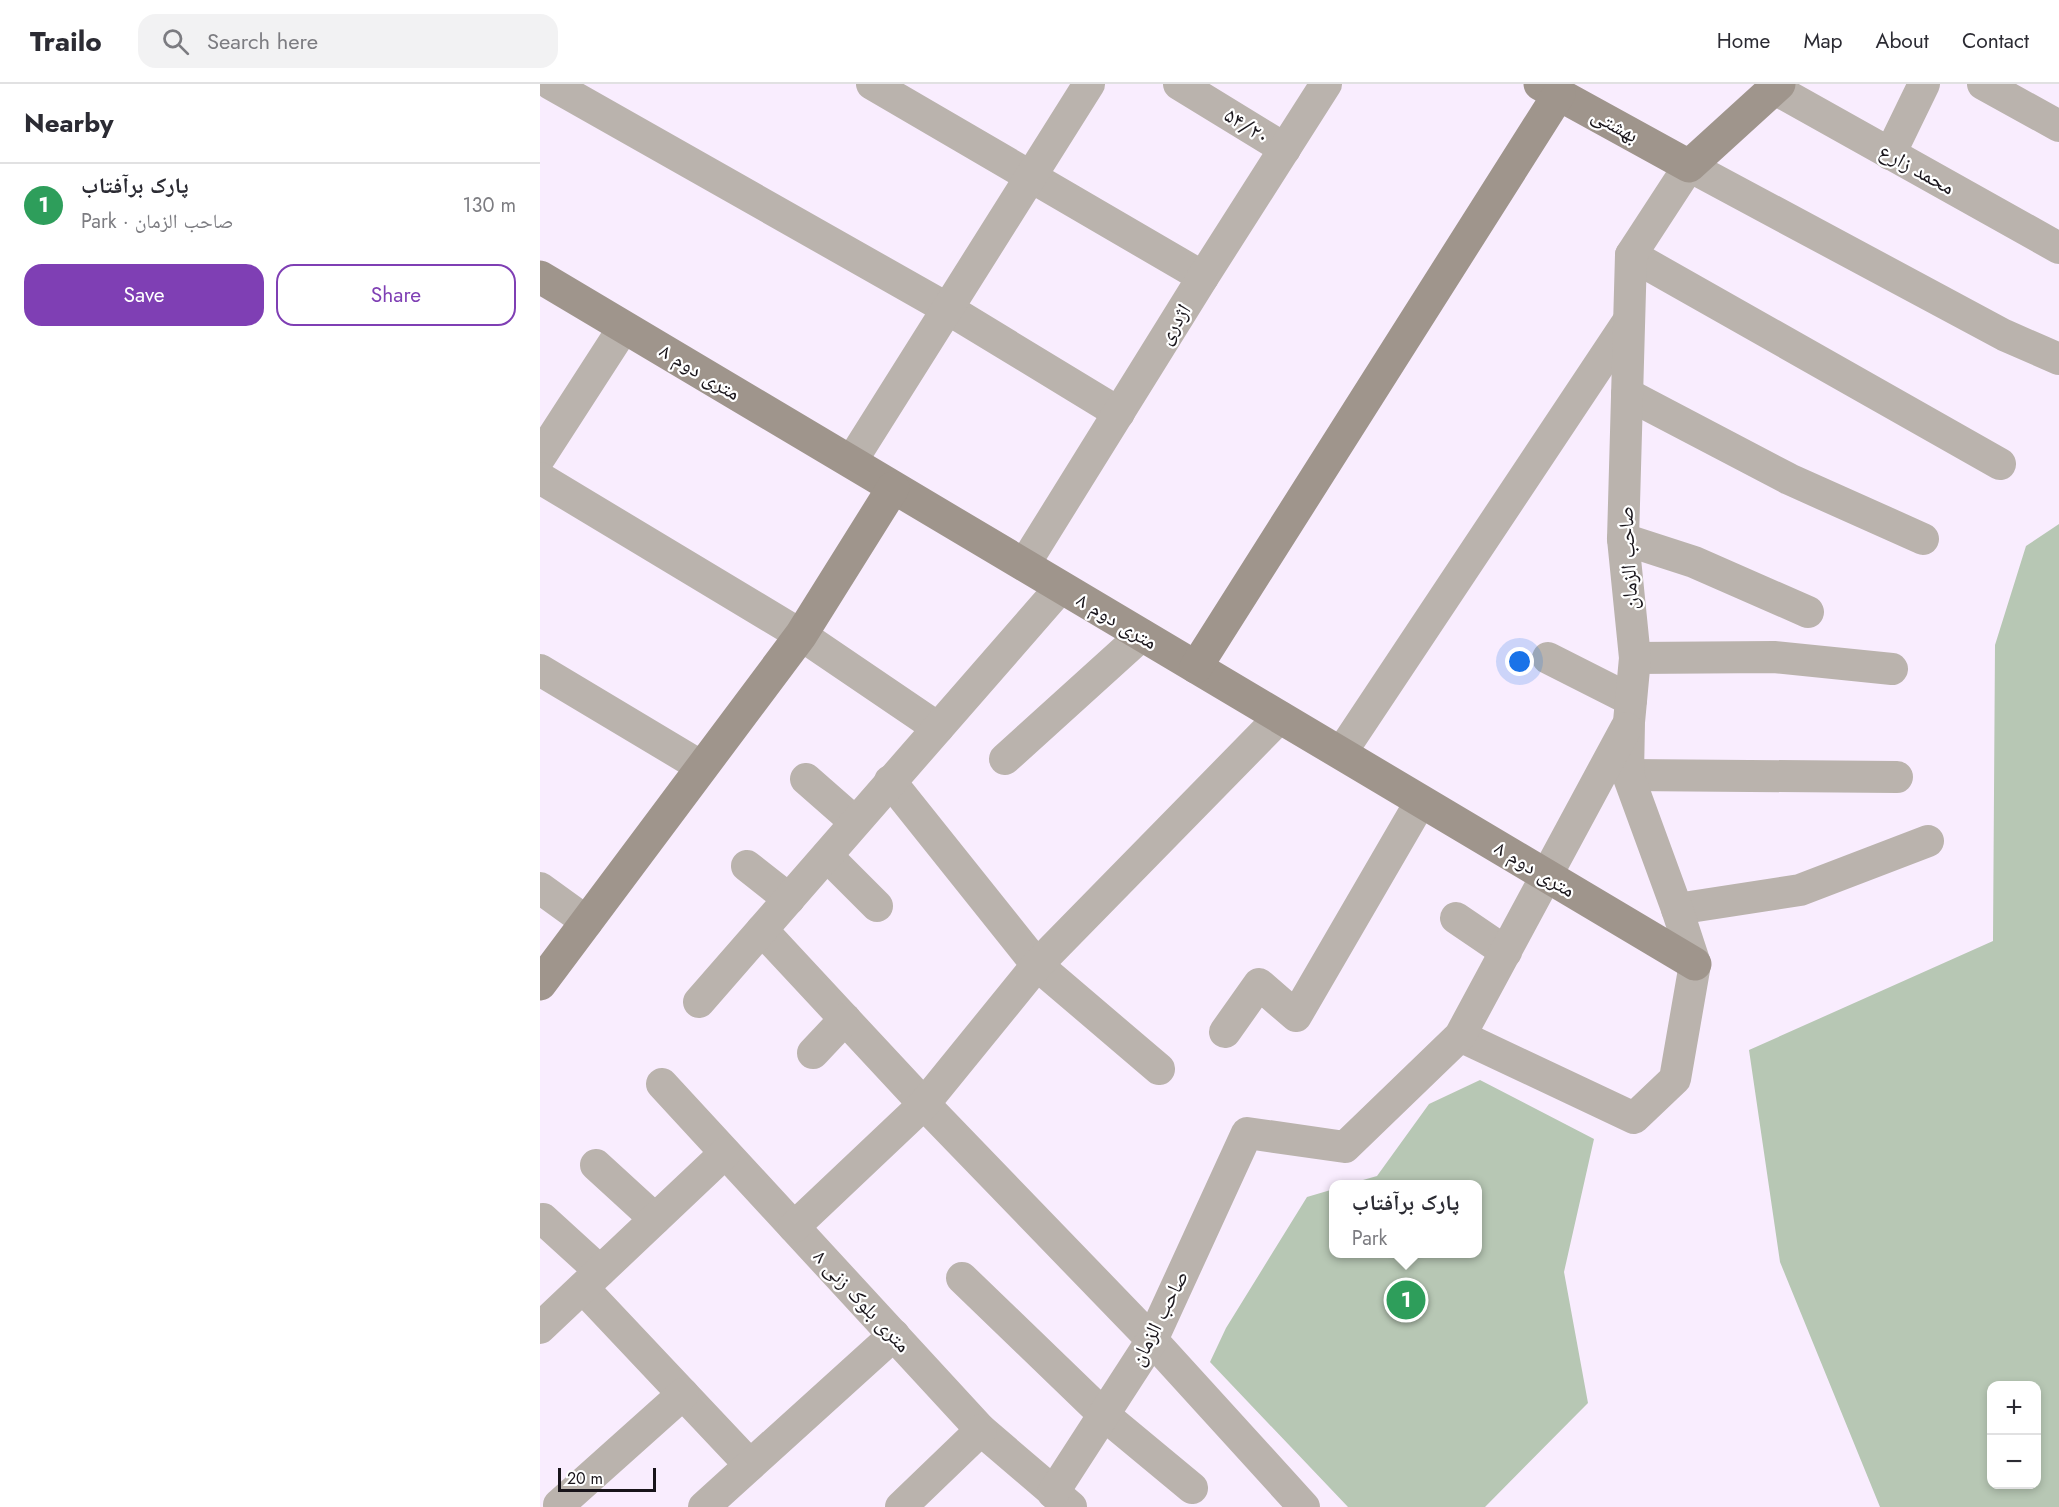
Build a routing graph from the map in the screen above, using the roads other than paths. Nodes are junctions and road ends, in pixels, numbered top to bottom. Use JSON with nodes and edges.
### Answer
{"nodes":[{"id":1,"x":551,"y":84,"type":"edge"},
{"id":2,"x":872,"y":84,"type":"edge"},
{"id":3,"x":1089,"y":84,"type":"edge"},
{"id":4,"x":1179,"y":84,"type":"edge"},
{"id":5,"x":1326,"y":84,"type":"edge"},
{"id":6,"x":1924,"y":84,"type":"edge"},
{"id":7,"x":1983,"y":84,"type":"edge"},
{"id":8,"x":1777,"y":87,"type":"edge"},
{"id":9,"x":1550,"y":89,"type":"edge"},
{"id":10,"x":2059,"y":126,"type":"edge"},
{"id":11,"x":1285,"y":149,"type":"junction"},
{"id":12,"x":1890,"y":154,"type":"junction"},
{"id":13,"x":1689,"y":166,"type":"junction"},
{"id":14,"x":1031,"y":177,"type":"junction"},
{"id":15,"x":2059,"y":248,"type":"edge"},
{"id":16,"x":1631,"y":255,"type":"junction"},
{"id":17,"x":540,"y":277,"type":"edge"},
{"id":18,"x":1203,"y":277,"type":"junction"},
{"id":19,"x":948,"y":309,"type":"junction"},
{"id":20,"x":1629,"y":320,"type":"junction"},
{"id":21,"x":624,"y":327,"type":"junction"},
{"id":22,"x":2059,"y":359,"type":"edge"},
{"id":23,"x":1627,"y":394,"type":"junction"},
{"id":24,"x":1119,"y":413,"type":"junction"},
{"id":25,"x":540,"y":457,"type":"edge"},
{"id":26,"x":851,"y":462,"type":"junction"},
{"id":27,"x":2000,"y":464,"type":"dead end"},
{"id":28,"x":540,"y":478,"type":"edge"},
{"id":29,"x":893,"y":488,"type":"junction"},
{"id":30,"x":1623,"y":539,"type":"junction"},
{"id":31,"x":1923,"y":539,"type":"dead end"},
{"id":32,"x":1024,"y":565,"type":"junction"},
{"id":33,"x":1061,"y":586,"type":"junction"},
{"id":34,"x":1808,"y":612,"type":"dead end"},
{"id":35,"x":801,"y":635,"type":"junction"},
{"id":36,"x":1142,"y":635,"type":"junction"},
{"id":37,"x":1548,"y":658,"type":"dead end"},
{"id":38,"x":1635,"y":658,"type":"junction"},
{"id":39,"x":1196,"y":667,"type":"junction"},
{"id":40,"x":1892,"y":669,"type":"dead end"},
{"id":41,"x":540,"y":670,"type":"edge"},
{"id":42,"x":1630,"y":711,"type":"junction"},
{"id":43,"x":1280,"y":717,"type":"junction"},
{"id":44,"x":938,"y":728,"type":"junction"},
{"id":45,"x":1341,"y":753,"type":"junction"},
{"id":46,"x":1005,"y":759,"type":"dead end"},
{"id":47,"x":702,"y":767,"type":"junction"},
{"id":48,"x":1628,"y":776,"type":"junction"},
{"id":49,"x":1897,"y":777,"type":"dead end"},
{"id":50,"x":806,"y":779,"type":"dead end"},
{"id":51,"x":890,"y":782,"type":"junction"},
{"id":52,"x":1421,"y":801,"type":"junction"},
{"id":53,"x":855,"y":822,"type":"junction"},
{"id":54,"x":1928,"y":841,"type":"dead end"},
{"id":55,"x":827,"y":856,"type":"junction"},
{"id":56,"x":747,"y":866,"type":"dead end"},
{"id":57,"x":1547,"y":876,"type":"junction"},
{"id":58,"x":540,"y":888,"type":"edge"},
{"id":59,"x":789,"y":899,"type":"junction"},
{"id":60,"x":877,"y":906,"type":"dead end"},
{"id":61,"x":1677,"y":909,"type":"junction"},
{"id":62,"x":1456,"y":918,"type":"dead end"},
{"id":63,"x":586,"y":922,"type":"junction"},
{"id":64,"x":762,"y":930,"type":"junction"},
{"id":65,"x":1506,"y":952,"type":"junction"},
{"id":66,"x":1695,"y":964,"type":"junction"},
{"id":67,"x":1037,"y":965,"type":"junction"},
{"id":68,"x":540,"y":984,"type":"edge"},
{"id":69,"x":699,"y":1002,"type":"dead end"},
{"id":70,"x":845,"y":1018,"type":"junction"},
{"id":71,"x":1225,"y":1032,"type":"dead end"},
{"id":72,"x":1460,"y":1036,"type":"junction"},
{"id":73,"x":813,"y":1053,"type":"dead end"},
{"id":74,"x":1159,"y":1069,"type":"dead end"},
{"id":75,"x":662,"y":1084,"type":"dead end"},
{"id":76,"x":924,"y":1104,"type":"junction"},
{"id":77,"x":725,"y":1153,"type":"junction"},
{"id":78,"x":596,"y":1165,"type":"dead end"},
{"id":79,"x":543,"y":1219,"type":"dead end"},
{"id":80,"x":655,"y":1219,"type":"junction"},
{"id":81,"x":794,"y":1227,"type":"junction"},
{"id":82,"x":962,"y":1278,"type":"dead end"},
{"id":83,"x":591,"y":1280,"type":"junction"},
{"id":84,"x":540,"y":1328,"type":"edge"},
{"id":85,"x":894,"y":1335,"type":"junction"},
{"id":86,"x":1152,"y":1340,"type":"junction"},
{"id":87,"x":683,"y":1394,"type":"junction"},
{"id":88,"x":1104,"y":1415,"type":"junction"},
{"id":89,"x":981,"y":1430,"type":"junction"},
{"id":90,"x":750,"y":1465,"type":"junction"},
{"id":91,"x":1192,"y":1488,"type":"dead end"},
{"id":92,"x":1062,"y":1500,"type":"edge"},
{"id":93,"x":559,"y":1505,"type":"dead end"},
{"id":94,"x":704,"y":1507,"type":"edge"},
{"id":95,"x":901,"y":1507,"type":"edge"},
{"id":96,"x":1304,"y":1507,"type":"edge"}],
"edges":[{"from":1,"to":19,"type":"street"},
{"from":2,"to":14,"type":"street"},
{"from":3,"to":14,"type":"street"},
{"from":4,"to":11,"type":"street","name":"۵۴/۲۰"},
{"from":5,"to":11,"type":"street","name":"اژدری"},
{"from":6,"to":12,"type":"street"},
{"from":7,"to":10,"type":"street"},
{"from":8,"to":12,"type":"street","name":"محمد زارع"},
{"from":8,"to":13,"type":"street"},
{"from":9,"to":13,"type":"street","name":"بهشتی"},
{"from":9,"to":39,"type":"street"},
{"from":11,"to":18,"type":"street","name":"اژدری"},
{"from":12,"to":15,"type":"street","name":"محمد زارع"},
{"from":13,"to":16,"type":"street"},
{"from":13,"to":22,"type":"street"},
{"from":14,"to":18,"type":"street"},
{"from":14,"to":19,"type":"street"},
{"from":16,"to":20,"type":"street"},
{"from":16,"to":27,"type":"street"},
{"from":17,"to":21,"type":"street","name":"۸ متری دوم"},
{"from":18,"to":24,"type":"street","name":"اژدری"},
{"from":19,"to":24,"type":"street"},
{"from":19,"to":26,"type":"street"},
{"from":20,"to":23,"type":"street","name":"صاحب الزمان"},
{"from":20,"to":45,"type":"street"},
{"from":21,"to":25,"type":"street"},
{"from":21,"to":26,"type":"street","name":"۸ متری دوم"},
{"from":23,"to":30,"type":"street","name":"صاحب الزمان"},
{"from":23,"to":31,"type":"street"},
{"from":24,"to":32,"type":"street","name":"اژدری"},
{"from":26,"to":29,"type":"street","name":"۸ متری دوم"},
{"from":28,"to":35,"type":"street"},
{"from":29,"to":32,"type":"street","name":"۸ متری دوم"},
{"from":29,"to":35,"type":"street"},
{"from":30,"to":34,"type":"street"},
{"from":30,"to":38,"type":"street","name":"صاحب الزمان"},
{"from":32,"to":33,"type":"street","name":"۸ متری دوم"},
{"from":33,"to":36,"type":"street","name":"۸ متری دوم"},
{"from":33,"to":44,"type":"street"},
{"from":35,"to":44,"type":"street"},
{"from":35,"to":47,"type":"street"},
{"from":36,"to":39,"type":"street","name":"۸ متری دوم"},
{"from":36,"to":46,"type":"street"},
{"from":37,"to":42,"type":"street"},
{"from":38,"to":40,"type":"street"},
{"from":38,"to":42,"type":"street","name":"صاحب الزمان"},
{"from":39,"to":43,"type":"street","name":"۸ متری دوم"},
{"from":41,"to":47,"type":"street"},
{"from":42,"to":48,"type":"street","name":"صاحب الزمان"},
{"from":42,"to":57,"type":"street"},
{"from":43,"to":45,"type":"street","name":"۸ متری دوم"},
{"from":43,"to":67,"type":"street"},
{"from":44,"to":51,"type":"street"},
{"from":45,"to":52,"type":"street","name":"۸ متری دوم"},
{"from":47,"to":63,"type":"street"},
{"from":48,"to":49,"type":"street"},
{"from":48,"to":61,"type":"street"},
{"from":50,"to":53,"type":"street"},
{"from":51,"to":53,"type":"street"},
{"from":51,"to":67,"type":"street"},
{"from":52,"to":57,"type":"street","name":"۸ متری دوم"},
{"from":52,"to":71,"type":"street"},
{"from":53,"to":55,"type":"street"},
{"from":54,"to":61,"type":"street"},
{"from":55,"to":59,"type":"street"},
{"from":55,"to":60,"type":"street"},
{"from":56,"to":59,"type":"street"},
{"from":57,"to":65,"type":"street"},
{"from":57,"to":66,"type":"street","name":"۸ متری دوم"},
{"from":58,"to":63,"type":"street"},
{"from":59,"to":64,"type":"street"},
{"from":61,"to":66,"type":"street"},
{"from":62,"to":65,"type":"street"},
{"from":63,"to":68,"type":"street"},
{"from":64,"to":69,"type":"street"},
{"from":64,"to":70,"type":"street"},
{"from":65,"to":72,"type":"street"},
{"from":66,"to":72,"type":"street"},
{"from":67,"to":74,"type":"street"},
{"from":67,"to":76,"type":"street"},
{"from":70,"to":73,"type":"street"},
{"from":70,"to":76,"type":"street"},
{"from":72,"to":86,"type":"street","name":"صاحب الزمان"},
{"from":75,"to":77,"type":"street","name":"۸ متری بلوک زنی"},
{"from":76,"to":81,"type":"street"},
{"from":76,"to":86,"type":"street"},
{"from":77,"to":80,"type":"street"},
{"from":77,"to":81,"type":"street","name":"۸ متری بلوک زنی"},
{"from":78,"to":80,"type":"street"},
{"from":79,"to":83,"type":"street"},
{"from":80,"to":83,"type":"street"},
{"from":81,"to":85,"type":"street","name":"۸ متری بلوک زنی"},
{"from":82,"to":88,"type":"street"},
{"from":83,"to":84,"type":"street"},
{"from":83,"to":87,"type":"street"},
{"from":85,"to":89,"type":"street","name":"۸ متری بلوک زنی"},
{"from":85,"to":90,"type":"street"},
{"from":86,"to":88,"type":"street","name":"صاحب الزمان"},
{"from":86,"to":96,"type":"street"},
{"from":87,"to":90,"type":"street"},
{"from":87,"to":93,"type":"street"},
{"from":88,"to":91,"type":"street"},
{"from":88,"to":92,"type":"street","name":"صاحب الزمان"},
{"from":89,"to":92,"type":"street","name":"۸ متری بلوک زنی"},
{"from":89,"to":95,"type":"street"},
{"from":90,"to":94,"type":"street"}]}
